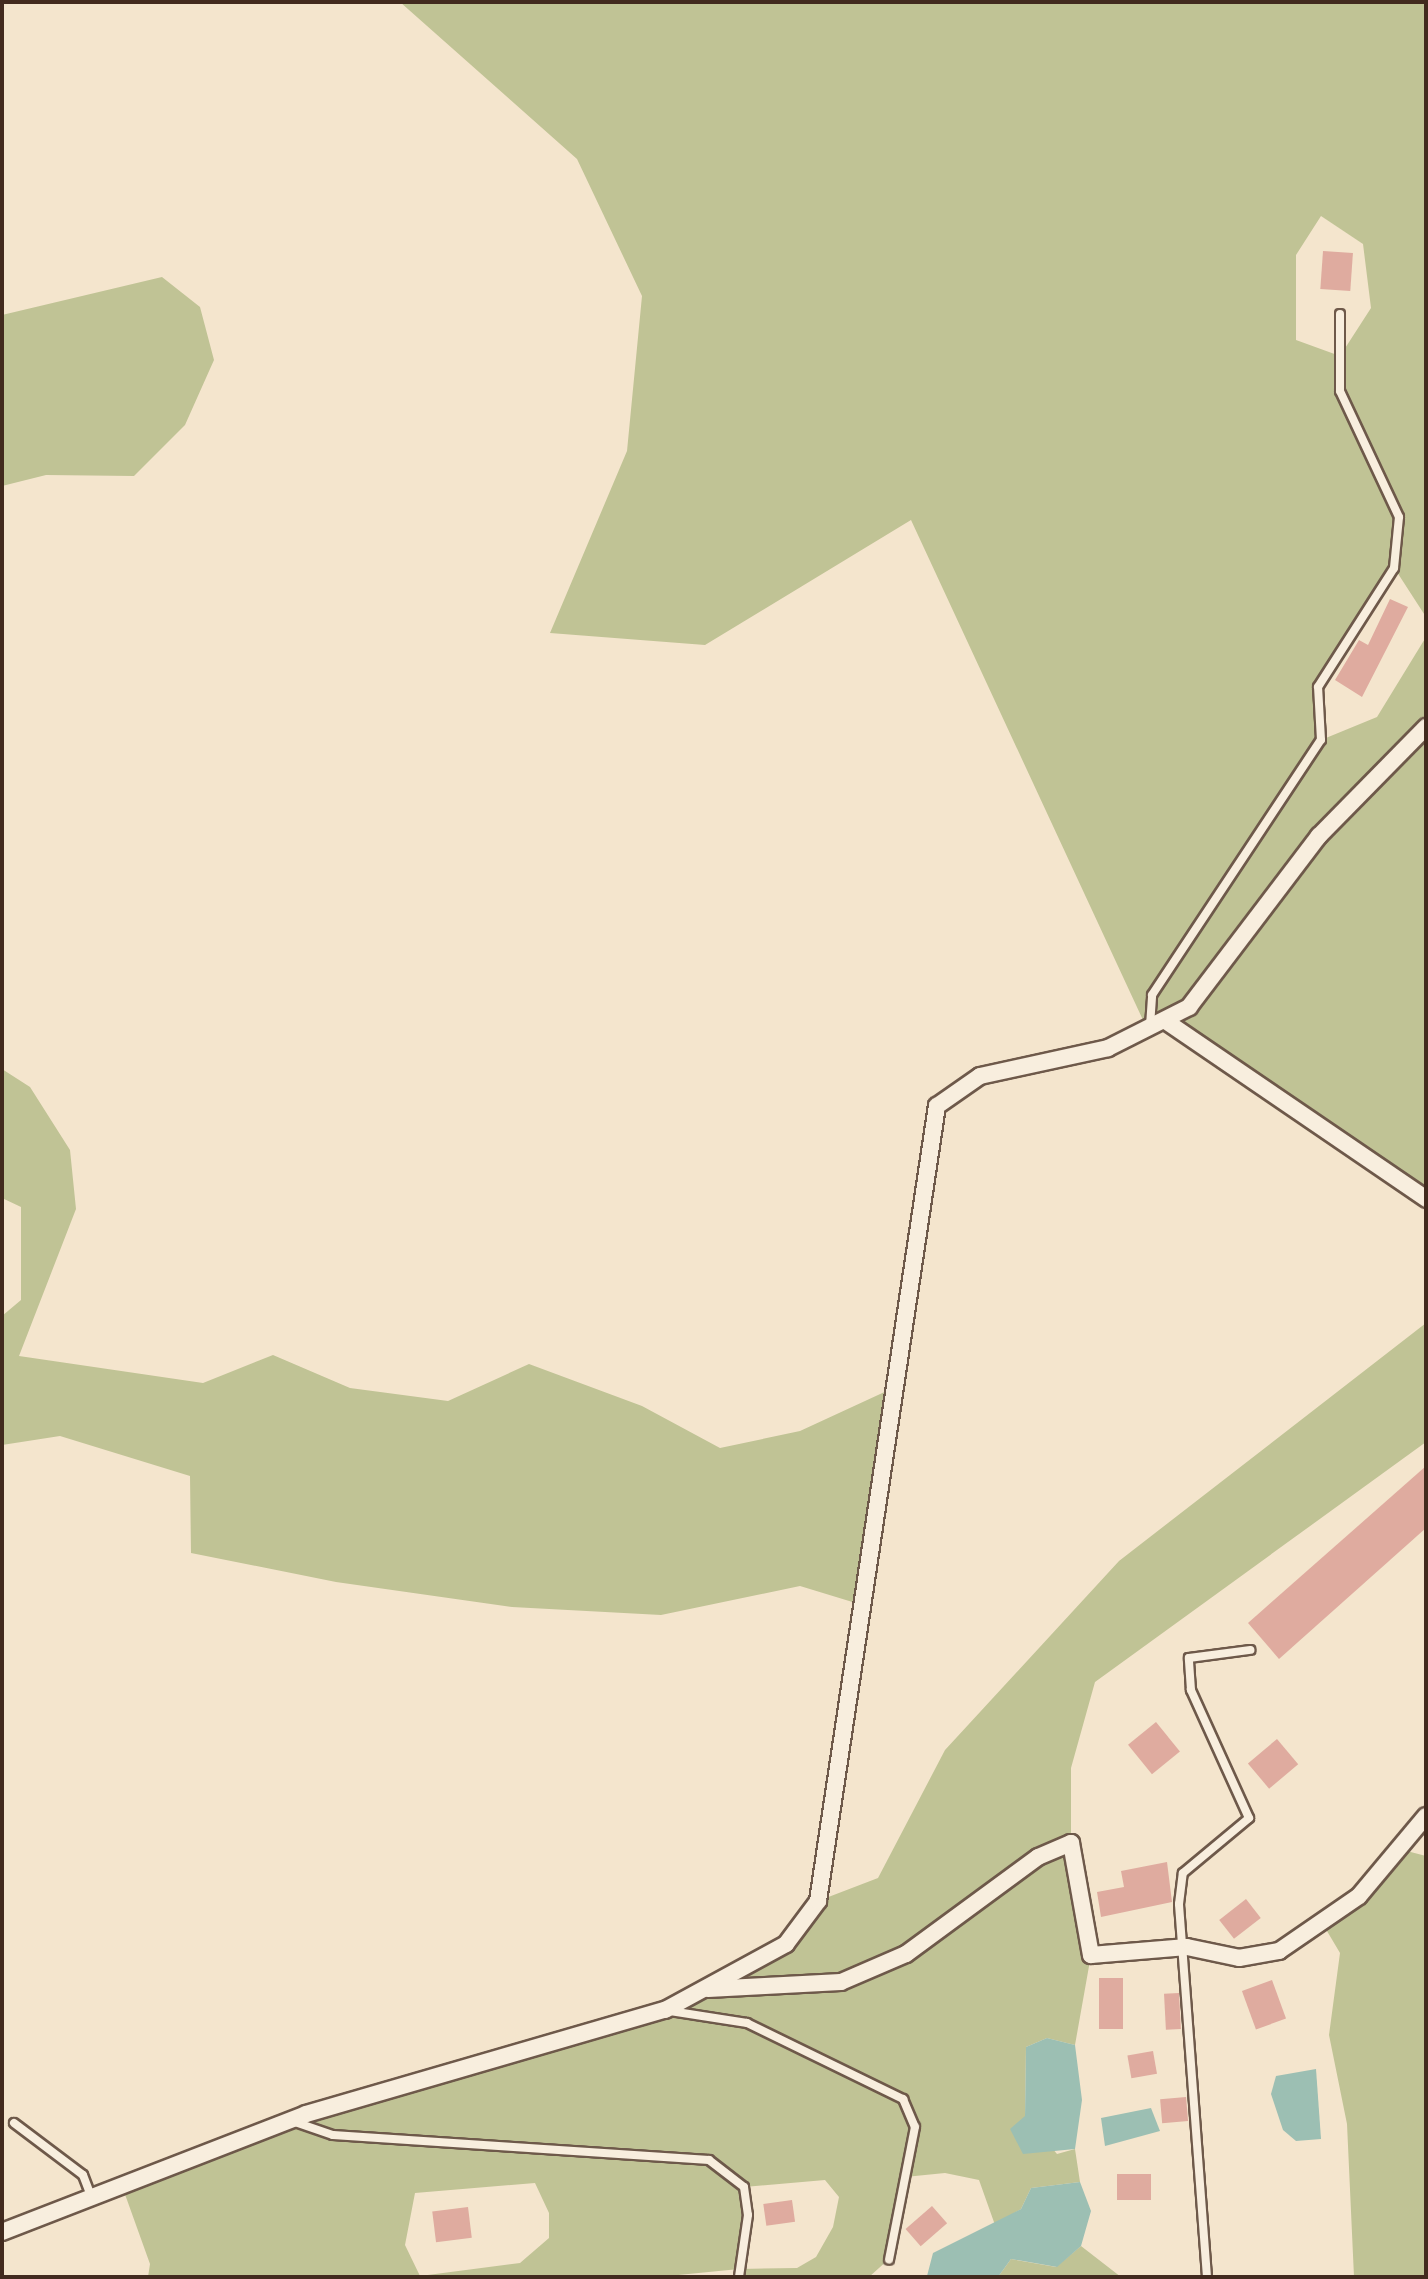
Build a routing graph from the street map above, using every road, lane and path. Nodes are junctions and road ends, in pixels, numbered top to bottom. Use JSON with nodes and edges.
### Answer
{"nodes":[{"id":1,"x":1340,"y":314,"type":"dead end"},
{"id":2,"x":1426,"y":727,"type":"edge"},
{"id":3,"x":1167,"y":1022,"type":"junction"},
{"id":4,"x":1149,"y":1033,"type":"junction"},
{"id":5,"x":1426,"y":1199,"type":"edge"},
{"id":6,"x":1250,"y":1650,"type":"dead end"},
{"id":7,"x":1426,"y":1816,"type":"edge"},
{"id":8,"x":1187,"y":1947,"type":"junction"},
{"id":9,"x":704,"y":1989,"type":"junction"},
{"id":10,"x":665,"y":2010,"type":"junction"},
{"id":11,"x":290,"y":2121,"type":"junction"},
{"id":12,"x":14,"y":2123,"type":"dead end"},
{"id":13,"x":92,"y":2198,"type":"junction"},
{"id":14,"x":2,"y":2232,"type":"edge"},
{"id":15,"x":889,"y":2259,"type":"dead end"},
{"id":16,"x":739,"y":2277,"type":"edge"},
{"id":17,"x":1207,"y":2277,"type":"edge"}],
"edges":[{"from":1,"to":4,"type":"lane"},
{"from":2,"to":3,"type":"street"},
{"from":3,"to":4,"type":"street"},
{"from":3,"to":5,"type":"street"},
{"from":4,"to":9,"type":"street"},
{"from":6,"to":8,"type":"lane"},
{"from":7,"to":8,"type":"street"},
{"from":8,"to":9,"type":"street"},
{"from":8,"to":17,"type":"lane"},
{"from":9,"to":10,"type":"street"},
{"from":10,"to":11,"type":"street"},
{"from":10,"to":15,"type":"lane"},
{"from":11,"to":13,"type":"street"},
{"from":11,"to":16,"type":"lane"},
{"from":12,"to":13,"type":"lane"},
{"from":13,"to":14,"type":"street"}]}
